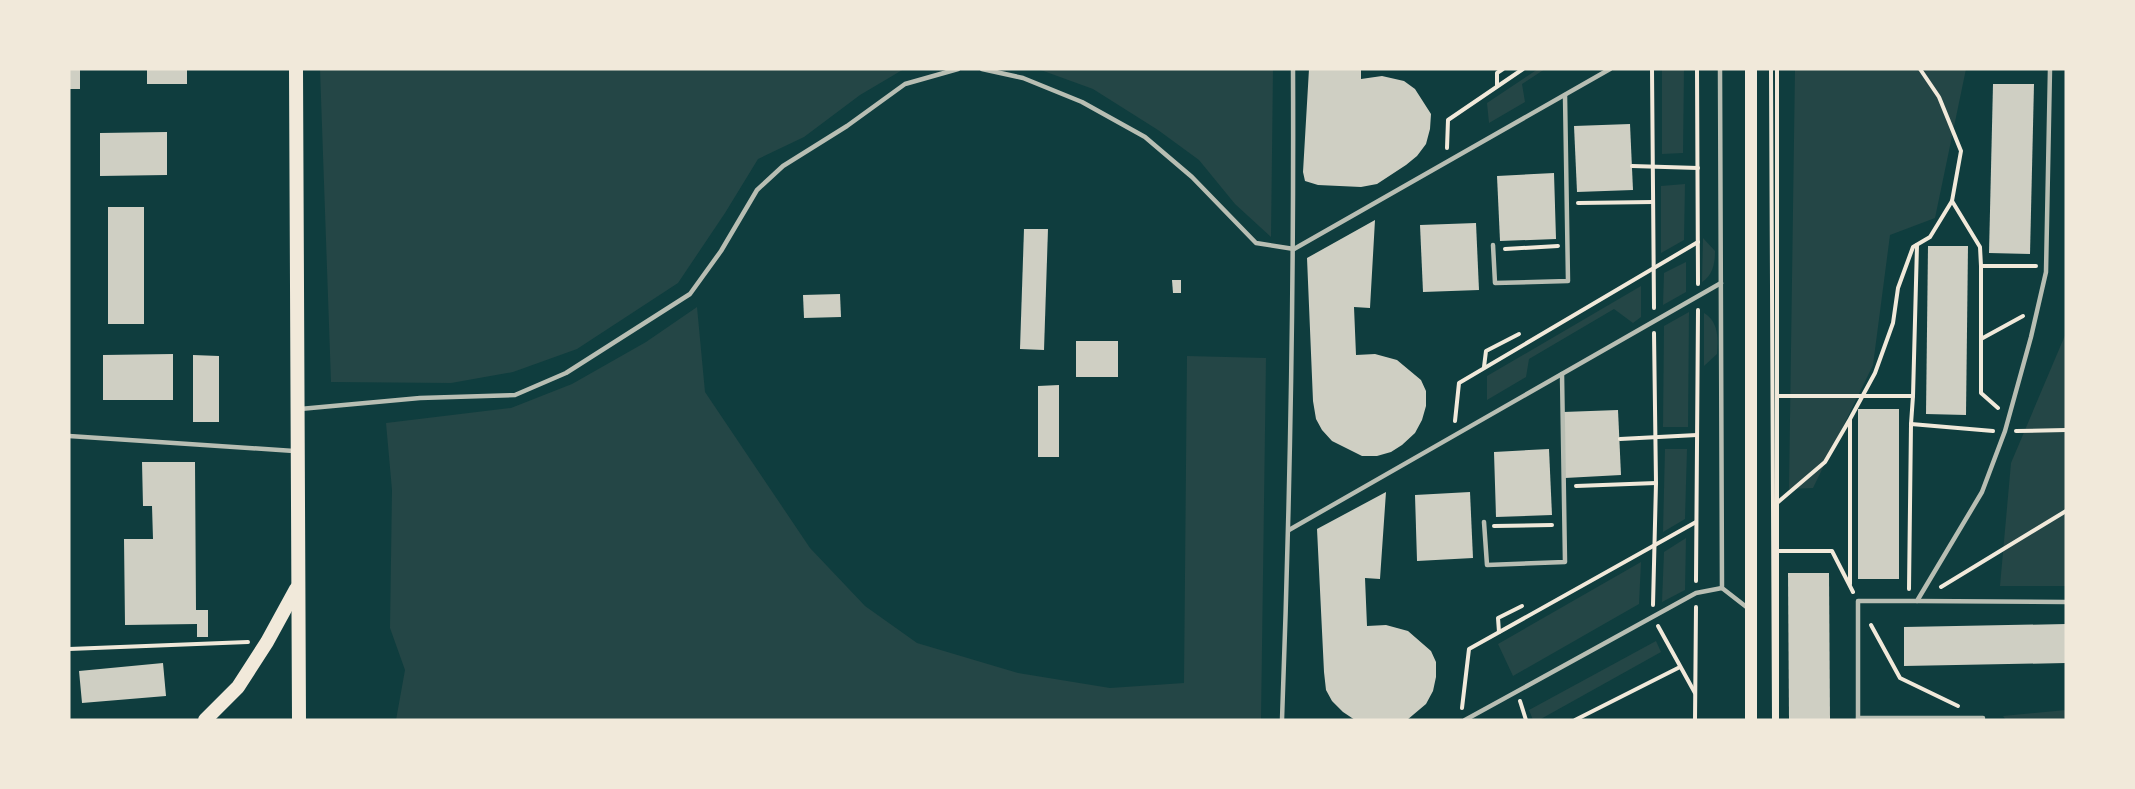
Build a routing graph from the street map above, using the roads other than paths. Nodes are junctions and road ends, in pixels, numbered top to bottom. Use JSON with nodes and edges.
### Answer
{"nodes":[{"id":1,"x":296,"y":69,"type":"edge"},
{"id":2,"x":958,"y":69,"type":"edge"},
{"id":3,"x":982,"y":69,"type":"edge"},
{"id":4,"x":1293,"y":69,"type":"edge"},
{"id":5,"x":1610,"y":69,"type":"edge"},
{"id":6,"x":1720,"y":69,"type":"edge"},
{"id":7,"x":1751,"y":69,"type":"edge"},
{"id":8,"x":2050,"y":69,"type":"edge"},
{"id":9,"x":1565,"y":95,"type":"junction"},
{"id":10,"x":1493,"y":247,"type":"road end"},
{"id":11,"x":1293,"y":249,"type":"junction"},
{"id":12,"x":1721,"y":283,"type":"junction"},
{"id":13,"x":1562,"y":374,"type":"junction"},
{"id":14,"x":297,"y":409,"type":"junction"},
{"id":15,"x":69,"y":436,"type":"edge"},
{"id":16,"x":297,"y":451,"type":"junction"},
{"id":17,"x":1484,"y":524,"type":"road end"},
{"id":18,"x":1289,"y":530,"type":"junction"},
{"id":19,"x":297,"y":587,"type":"junction"},
{"id":20,"x":1722,"y":588,"type":"junction"},
{"id":21,"x":1917,"y":601,"type":"junction"},
{"id":22,"x":2066,"y":602,"type":"edge"},
{"id":23,"x":1751,"y":610,"type":"junction"},
{"id":24,"x":1983,"y":718,"type":"road end"},
{"id":25,"x":1858,"y":719,"type":"edge"},
{"id":26,"x":205,"y":720,"type":"edge"},
{"id":27,"x":299,"y":720,"type":"edge"},
{"id":28,"x":1282,"y":720,"type":"edge"},
{"id":29,"x":1465,"y":720,"type":"edge"},
{"id":30,"x":1751,"y":720,"type":"edge"}],
"edges":[{"from":1,"to":14,"type":"highway"},
{"from":2,"to":14,"type":"lane"},
{"from":3,"to":11,"type":"lane"},
{"from":4,"to":11,"type":"lane"},
{"from":5,"to":9,"type":"lane"},
{"from":6,"to":12,"type":"lane"},
{"from":7,"to":23,"type":"main road"},
{"from":8,"to":21,"type":"lane"},
{"from":9,"to":10,"type":"lane"},
{"from":9,"to":11,"type":"lane"},
{"from":11,"to":18,"type":"lane"},
{"from":12,"to":13,"type":"lane"},
{"from":12,"to":20,"type":"lane"},
{"from":13,"to":17,"type":"lane"},
{"from":13,"to":18,"type":"lane"},
{"from":14,"to":16,"type":"highway"},
{"from":15,"to":16,"type":"lane"},
{"from":16,"to":19,"type":"highway"},
{"from":18,"to":28,"type":"lane"},
{"from":19,"to":26,"type":"highway"},
{"from":19,"to":27,"type":"highway"},
{"from":20,"to":23,"type":"lane"},
{"from":20,"to":29,"type":"lane"},
{"from":21,"to":22,"type":"lane"},
{"from":21,"to":25,"type":"lane"},
{"from":23,"to":30,"type":"main road"},
{"from":24,"to":25,"type":"lane"}]}
